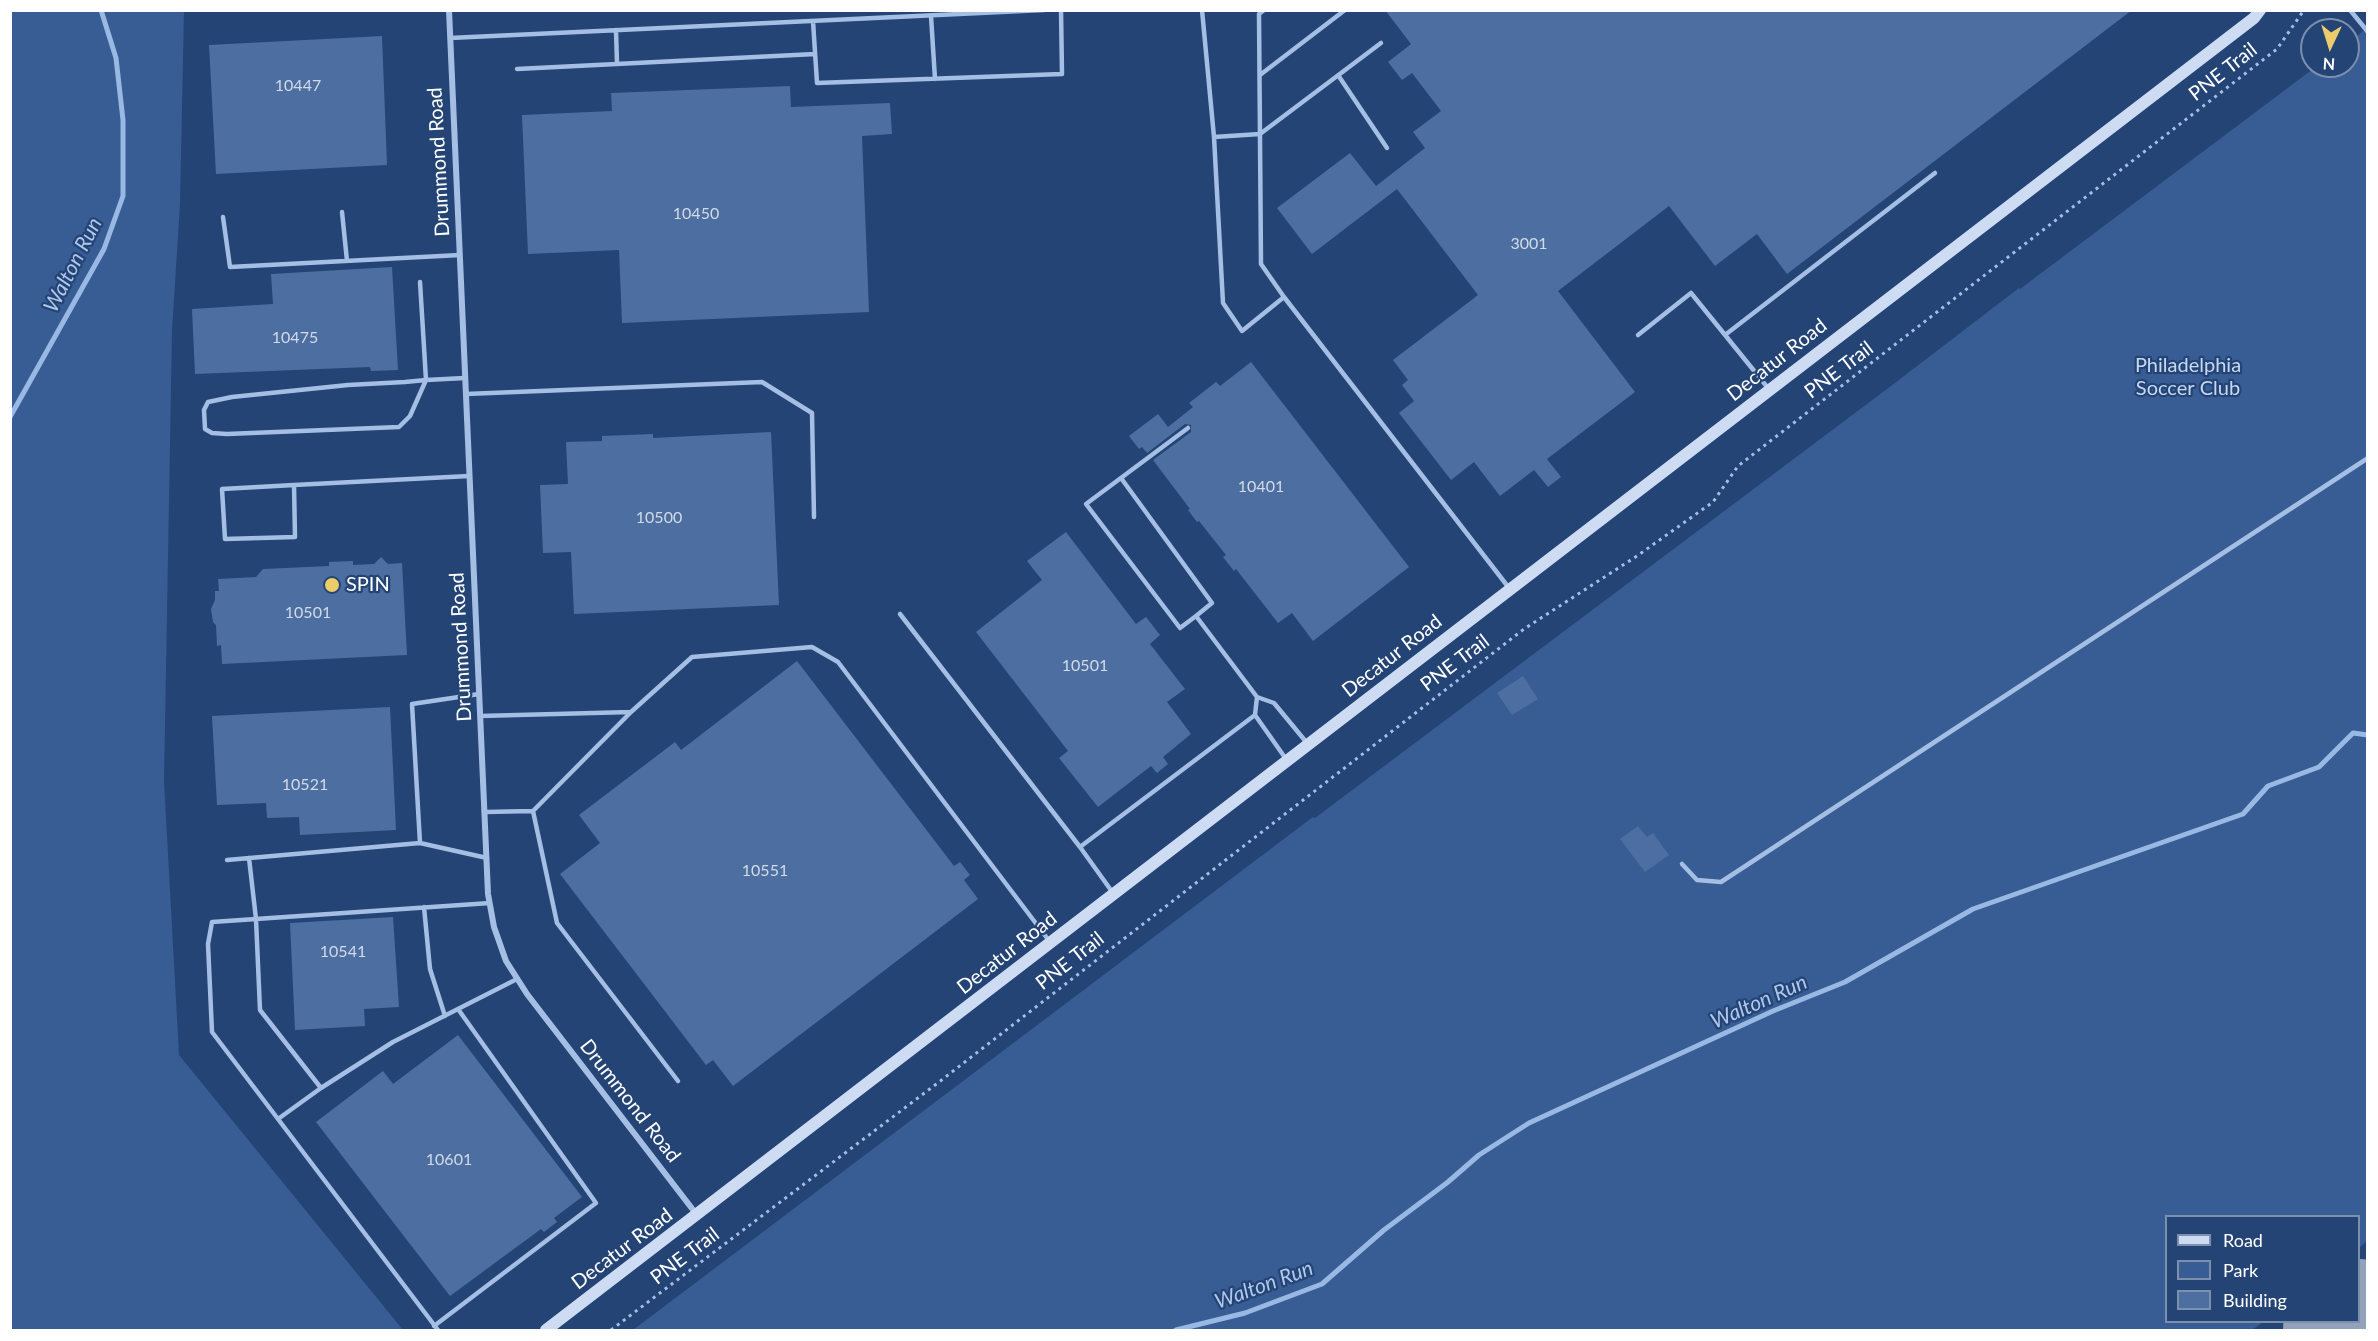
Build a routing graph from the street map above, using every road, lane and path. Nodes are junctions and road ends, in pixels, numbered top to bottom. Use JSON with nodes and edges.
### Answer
{"nodes":[{"id":1,"x":449,"y":10,"type":"edge"},
{"id":2,"x":1044,"y":10,"type":"edge"},
{"id":3,"x":1061,"y":10,"type":"edge"},
{"id":4,"x":1202,"y":10,"type":"edge"},
{"id":5,"x":1264,"y":10,"type":"edge"},
{"id":6,"x":1345,"y":10,"type":"edge"},
{"id":7,"x":2260,"y":10,"type":"edge"},
{"id":8,"x":2304,"y":10,"type":"edge"},
{"id":9,"x":2349,"y":10,"type":"edge"},
{"id":10,"x":931,"y":16,"type":"junction"},
{"id":11,"x":813,"y":21,"type":"junction"},
{"id":12,"x":616,"y":30,"type":"junction"},
{"id":13,"x":2367,"y":32,"type":"edge"},
{"id":14,"x":450,"y":38,"type":"junction"},
{"id":15,"x":1381,"y":43,"type":"dead end"},
{"id":16,"x":815,"y":54,"type":"junction"},
{"id":17,"x":617,"y":64,"type":"junction"},
{"id":18,"x":517,"y":69,"type":"dead end"},
{"id":19,"x":1260,"y":75,"type":"junction"},
{"id":20,"x":1338,"y":75,"type":"junction"},
{"id":21,"x":935,"y":79,"type":"junction"},
{"id":22,"x":1260,"y":134,"type":"junction"},
{"id":23,"x":1214,"y":137,"type":"junction"},
{"id":24,"x":1388,"y":148,"type":"dead end"},
{"id":25,"x":1935,"y":173,"type":"dead end"},
{"id":26,"x":342,"y":212,"type":"dead end"},
{"id":27,"x":223,"y":217,"type":"dead end"},
{"id":28,"x":460,"y":255,"type":"junction"},
{"id":29,"x":347,"y":261,"type":"junction"},
{"id":30,"x":420,"y":282,"type":"dead end"},
{"id":31,"x":1284,"y":297,"type":"junction"},
{"id":32,"x":1638,"y":335,"type":"dead end"},
{"id":33,"x":1725,"y":335,"type":"junction"},
{"id":34,"x":465,"y":378,"type":"junction"},
{"id":35,"x":426,"y":380,"type":"junction"},
{"id":36,"x":1770,"y":390,"type":"junction"},
{"id":37,"x":466,"y":394,"type":"junction"},
{"id":38,"x":1188,"y":428,"type":"dead end"},
{"id":39,"x":2367,"y":458,"type":"edge"},
{"id":40,"x":470,"y":476,"type":"junction"},
{"id":41,"x":1121,"y":478,"type":"junction"},
{"id":42,"x":294,"y":485,"type":"junction"},
{"id":43,"x":814,"y":517,"type":"dead end"},
{"id":44,"x":1511,"y":590,"type":"junction"},
{"id":45,"x":900,"y":614,"type":"dead end"},
{"id":46,"x":1196,"y":616,"type":"junction"},
{"id":47,"x":479,"y":694,"type":"junction"},
{"id":48,"x":1257,"y":697,"type":"junction"},
{"id":49,"x":631,"y":712,"type":"junction"},
{"id":50,"x":1255,"y":715,"type":"junction"},
{"id":51,"x":480,"y":716,"type":"junction"},
{"id":52,"x":1309,"y":746,"type":"junction"},
{"id":53,"x":1288,"y":762,"type":"junction"},
{"id":54,"x":533,"y":811,"type":"junction"},
{"id":55,"x":484,"y":812,"type":"junction"},
{"id":56,"x":420,"y":843,"type":"junction"},
{"id":57,"x":1080,"y":847,"type":"junction"},
{"id":58,"x":249,"y":858,"type":"junction"},
{"id":59,"x":487,"y":858,"type":"junction"},
{"id":60,"x":227,"y":860,"type":"dead end"},
{"id":61,"x":1682,"y":864,"type":"dead end"},
{"id":62,"x":1115,"y":895,"type":"junction"},
{"id":63,"x":490,"y":903,"type":"junction"},
{"id":64,"x":424,"y":907,"type":"junction"},
{"id":65,"x":256,"y":919,"type":"junction"},
{"id":66,"x":1051,"y":944,"type":"junction"},
{"id":67,"x":518,"y":979,"type":"junction"},
{"id":68,"x":458,"y":1009,"type":"junction"},
{"id":69,"x":445,"y":1016,"type":"junction"},
{"id":70,"x":678,"y":1081,"type":"dead end"},
{"id":71,"x":321,"y":1088,"type":"junction"},
{"id":72,"x":278,"y":1119,"type":"junction"},
{"id":73,"x":698,"y":1216,"type":"junction"},
{"id":74,"x":436,"y":1328,"type":"edge"},
{"id":75,"x":546,"y":1330,"type":"edge"},
{"id":76,"x":611,"y":1330,"type":"edge"}],
"edges":[{"from":1,"to":14,"type":"street","name":"Drummond Road"},
{"from":2,"to":10,"type":"lane"},
{"from":3,"to":21,"type":"lane"},
{"from":4,"to":23,"type":"lane"},
{"from":5,"to":19,"type":"lane"},
{"from":6,"to":19,"type":"lane"},
{"from":7,"to":36,"type":"street","name":"Decatur Road"},
{"from":8,"to":76,"type":"path","name":"PNE Trail"},
{"from":9,"to":13,"type":"lane"},
{"from":10,"to":11,"type":"lane"},
{"from":10,"to":21,"type":"lane"},
{"from":11,"to":12,"type":"lane"},
{"from":11,"to":16,"type":"lane"},
{"from":12,"to":14,"type":"lane"},
{"from":12,"to":17,"type":"lane"},
{"from":14,"to":28,"type":"street","name":"Drummond Road"},
{"from":15,"to":20,"type":"lane"},
{"from":16,"to":17,"type":"lane"},
{"from":16,"to":21,"type":"lane"},
{"from":17,"to":18,"type":"lane"},
{"from":19,"to":22,"type":"lane"},
{"from":20,"to":22,"type":"lane"},
{"from":20,"to":24,"type":"lane"},
{"from":22,"to":23,"type":"lane"},
{"from":22,"to":31,"type":"lane"},
{"from":23,"to":31,"type":"lane"},
{"from":25,"to":33,"type":"lane"},
{"from":26,"to":29,"type":"lane"},
{"from":27,"to":29,"type":"lane"},
{"from":28,"to":29,"type":"lane"},
{"from":28,"to":34,"type":"street","name":"Drummond Road"},
{"from":30,"to":35,"type":"lane"},
{"from":31,"to":44,"type":"lane"},
{"from":32,"to":33,"type":"lane"},
{"from":33,"to":36,"type":"lane"},
{"from":34,"to":35,"type":"lane"},
{"from":34,"to":37,"type":"street","name":"Drummond Road"},
{"from":35,"to":35,"type":"lane"},
{"from":36,"to":44,"type":"street","name":"Decatur Road"},
{"from":37,"to":40,"type":"street","name":"Drummond Road"},
{"from":37,"to":43,"type":"lane"},
{"from":38,"to":41,"type":"lane"},
{"from":39,"to":61,"type":"lane"},
{"from":40,"to":42,"type":"lane"},
{"from":40,"to":47,"type":"street","name":"Drummond Road"},
{"from":41,"to":46,"type":"lane"},
{"from":41,"to":46,"type":"lane"},
{"from":42,"to":42,"type":"lane"},
{"from":44,"to":52,"type":"street","name":"Decatur Road"},
{"from":45,"to":57,"type":"lane"},
{"from":46,"to":48,"type":"lane"},
{"from":47,"to":51,"type":"street","name":"Drummond Road"},
{"from":47,"to":56,"type":"lane"},
{"from":48,"to":50,"type":"lane"},
{"from":48,"to":52,"type":"lane"},
{"from":49,"to":51,"type":"lane"},
{"from":49,"to":54,"type":"lane"},
{"from":49,"to":66,"type":"lane"},
{"from":50,"to":53,"type":"lane"},
{"from":50,"to":57,"type":"lane"},
{"from":51,"to":55,"type":"street","name":"Drummond Road"},
{"from":52,"to":53,"type":"street","name":"Decatur Road"},
{"from":53,"to":62,"type":"street","name":"Decatur Road"},
{"from":54,"to":55,"type":"lane"},
{"from":54,"to":70,"type":"lane"},
{"from":55,"to":59,"type":"street","name":"Drummond Road"},
{"from":56,"to":58,"type":"lane"},
{"from":56,"to":59,"type":"lane"},
{"from":57,"to":62,"type":"lane"},
{"from":58,"to":60,"type":"lane"},
{"from":58,"to":65,"type":"lane"},
{"from":59,"to":63,"type":"street","name":"Drummond Road"},
{"from":62,"to":66,"type":"street","name":"Decatur Road"},
{"from":63,"to":64,"type":"lane"},
{"from":63,"to":67,"type":"street","name":"Drummond Road"},
{"from":64,"to":65,"type":"lane"},
{"from":64,"to":69,"type":"lane"},
{"from":65,"to":71,"type":"lane"},
{"from":65,"to":72,"type":"lane"},
{"from":66,"to":73,"type":"street","name":"Decatur Road"},
{"from":67,"to":68,"type":"lane"},
{"from":67,"to":73,"type":"street","name":"Drummond Road"},
{"from":68,"to":69,"type":"lane"},
{"from":68,"to":74,"type":"lane"},
{"from":69,"to":71,"type":"lane"},
{"from":71,"to":72,"type":"lane"},
{"from":72,"to":74,"type":"lane"},
{"from":73,"to":75,"type":"street","name":"Decatur Road"}]}
